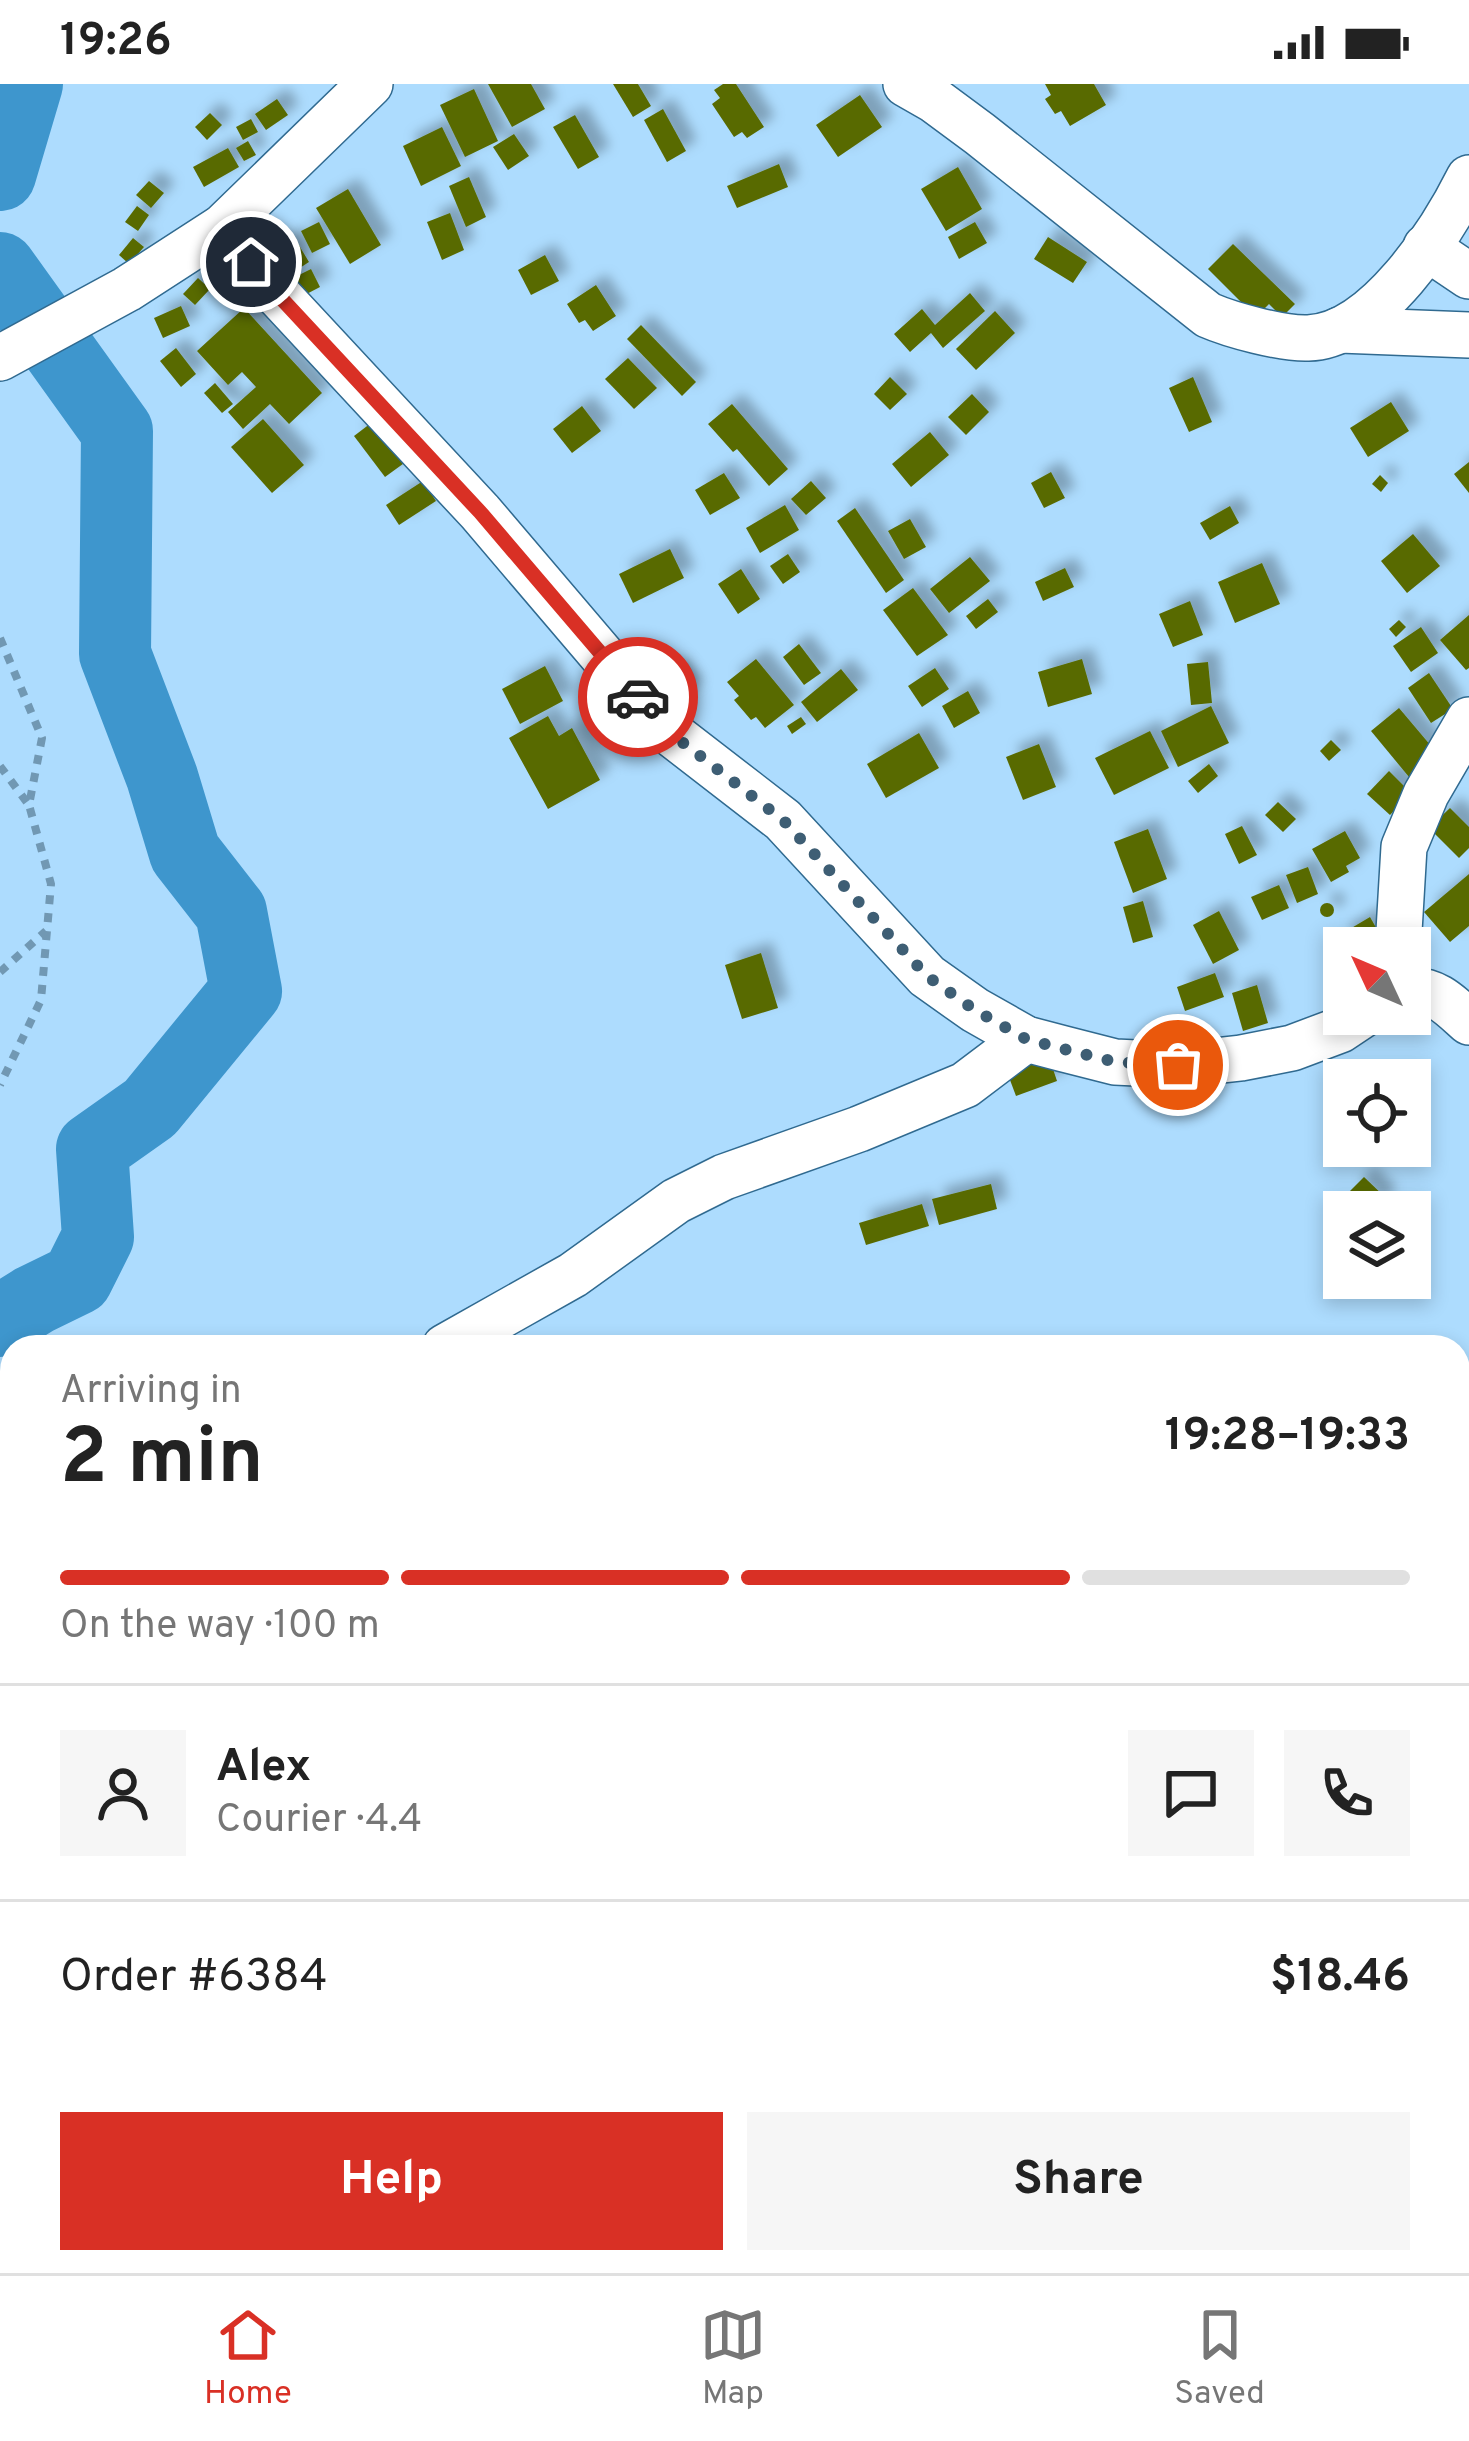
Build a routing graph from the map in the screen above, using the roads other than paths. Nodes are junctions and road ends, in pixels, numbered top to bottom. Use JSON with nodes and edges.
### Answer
{"nodes":[{"id":1,"x":370,"y":84,"type":"edge"},
{"id":2,"x":906,"y":84,"type":"edge"},
{"id":3,"x":1469,"y":178,"type":"edge"},
{"id":4,"x":223,"y":227,"type":"junction"},
{"id":5,"x":1426,"y":247,"type":"junction"},
{"id":6,"x":1469,"y":276,"type":"edge"},
{"id":7,"x":1340,"y":330,"type":"junction"},
{"id":8,"x":1469,"y":334,"type":"edge"},
{"id":9,"x":0,"y":358,"type":"edge"},
{"id":10,"x":1469,"y":720,"type":"edge"},
{"id":11,"x":1399,"y":927,"type":"edge"},
{"id":12,"x":1431,"y":994,"type":"edge"},
{"id":13,"x":1469,"y":1022,"type":"edge"},
{"id":14,"x":1327,"y":1035,"type":"edge"},
{"id":15,"x":1026,"y":1039,"type":"junction"},
{"id":16,"x":466,"y":1335,"type":"edge"}],
"edges":[{"from":1,"to":4,"type":"street"},
{"from":2,"to":7,"type":"street"},
{"from":3,"to":5,"type":"street"},
{"from":4,"to":9,"type":"street"},
{"from":4,"to":15,"type":"street"},
{"from":5,"to":6,"type":"street"},
{"from":5,"to":7,"type":"street"},
{"from":7,"to":8,"type":"street"},
{"from":10,"to":11,"type":"street"},
{"from":12,"to":13,"type":"street"},
{"from":14,"to":15,"type":"street"},
{"from":15,"to":16,"type":"street"}]}
